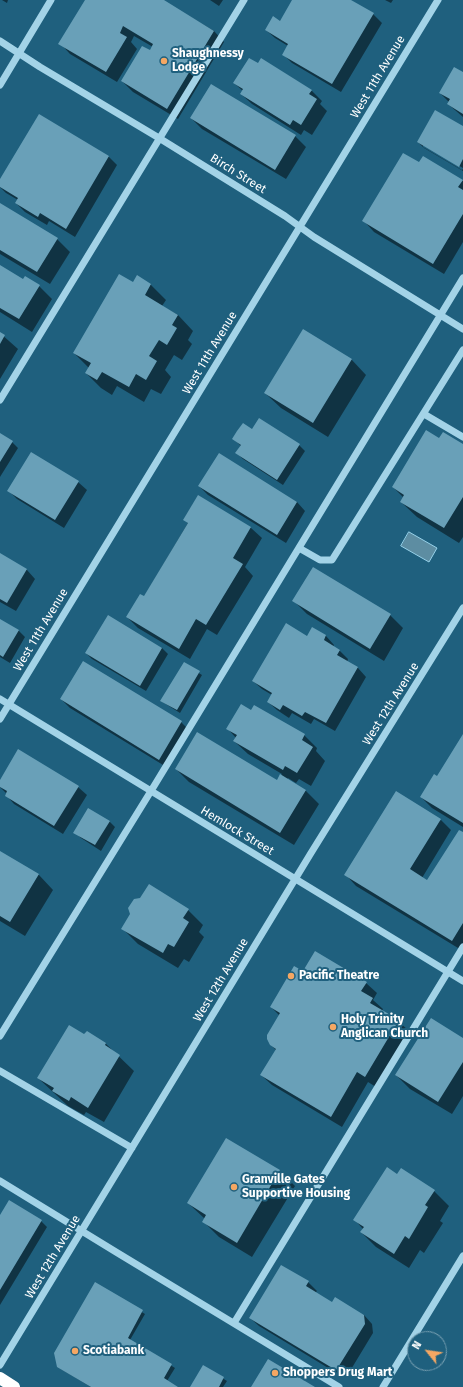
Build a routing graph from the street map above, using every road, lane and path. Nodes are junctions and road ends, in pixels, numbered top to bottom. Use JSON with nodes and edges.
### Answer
{"nodes":[{"id":1,"x":52,"y":0,"type":"edge"},
{"id":2,"x":244,"y":0,"type":"edge"},
{"id":3,"x":438,"y":0,"type":"edge"},
{"id":4,"x":0,"y":41,"type":"edge"},
{"id":5,"x":19,"y":52,"type":"junction"},
{"id":6,"x":0,"y":85,"type":"edge"},
{"id":7,"x":159,"y":138,"type":"junction"},
{"id":8,"x":300,"y":225,"type":"junction"},
{"id":9,"x":463,"y":278,"type":"edge"},
{"id":10,"x":440,"y":315,"type":"junction"},
{"id":11,"x":463,"y":329,"type":"edge"},
{"id":12,"x":463,"y":350,"type":"edge"},
{"id":13,"x":0,"y":400,"type":"edge"},
{"id":14,"x":424,"y":414,"type":"junction"},
{"id":15,"x":463,"y":437,"type":"edge"},
{"id":16,"x":299,"y":548,"type":"junction"},
{"id":17,"x":463,"y":608,"type":"edge"},
{"id":18,"x":0,"y":699,"type":"edge"},
{"id":19,"x":9,"y":704,"type":"junction"},
{"id":20,"x":0,"y":718,"type":"edge"},
{"id":21,"x":151,"y":791,"type":"junction"},
{"id":22,"x":296,"y":879,"type":"junction"},
{"id":23,"x":463,"y":947,"type":"edge"},
{"id":24,"x":448,"y":972,"type":"junction"},
{"id":25,"x":463,"y":981,"type":"edge"},
{"id":26,"x":0,"y":1036,"type":"edge"},
{"id":27,"x":0,"y":1071,"type":"edge"},
{"id":28,"x":132,"y":1148,"type":"junction"},
{"id":29,"x":0,"y":1180,"type":"edge"},
{"id":30,"x":82,"y":1231,"type":"junction"},
{"id":31,"x":463,"y":1256,"type":"edge"},
{"id":32,"x":234,"y":1323,"type":"junction"},
{"id":33,"x":0,"y":1365,"type":"edge"},
{"id":34,"x":0,"y":1378,"type":"edge"},
{"id":35,"x":14,"y":1387,"type":"edge"},
{"id":36,"x":339,"y":1387,"type":"edge"},
{"id":37,"x":383,"y":1387,"type":"edge"}],
"edges":[{"from":1,"to":5,"type":"street"},
{"from":2,"to":7,"type":"street"},
{"from":3,"to":8,"type":"street","name":"West 11th Avenue"},
{"from":4,"to":5,"type":"street","name":"Birch Street"},
{"from":5,"to":6,"type":"street"},
{"from":5,"to":7,"type":"street","name":"Birch Street"},
{"from":7,"to":8,"type":"street","name":"Birch Street"},
{"from":7,"to":13,"type":"street"},
{"from":8,"to":10,"type":"street","name":"Birch Street"},
{"from":8,"to":19,"type":"street","name":"West 11th Avenue"},
{"from":9,"to":10,"type":"street"},
{"from":10,"to":11,"type":"street","name":"Birch Street"},
{"from":10,"to":16,"type":"street"},
{"from":12,"to":14,"type":"street"},
{"from":14,"to":15,"type":"street"},
{"from":14,"to":16,"type":"street"},
{"from":16,"to":21,"type":"street"},
{"from":17,"to":22,"type":"street","name":"West 12th Avenue"},
{"from":18,"to":19,"type":"street","name":"Hemlock Street"},
{"from":19,"to":20,"type":"street","name":"West 11th Avenue"},
{"from":19,"to":21,"type":"street","name":"Hemlock Street"},
{"from":21,"to":22,"type":"street","name":"Hemlock Street"},
{"from":21,"to":26,"type":"street"},
{"from":22,"to":24,"type":"street","name":"Hemlock Street"},
{"from":22,"to":28,"type":"street","name":"West 12th Avenue"},
{"from":23,"to":24,"type":"street"},
{"from":24,"to":25,"type":"street","name":"Hemlock Street"},
{"from":24,"to":32,"type":"street"},
{"from":27,"to":28,"type":"street"},
{"from":28,"to":30,"type":"street","name":"West 12th Avenue"},
{"from":29,"to":30,"type":"street"},
{"from":30,"to":32,"type":"street"},
{"from":30,"to":33,"type":"street","name":"West 12th Avenue"},
{"from":31,"to":37,"type":"street"},
{"from":32,"to":36,"type":"street"},
{"from":34,"to":35,"type":"highway"}]}
